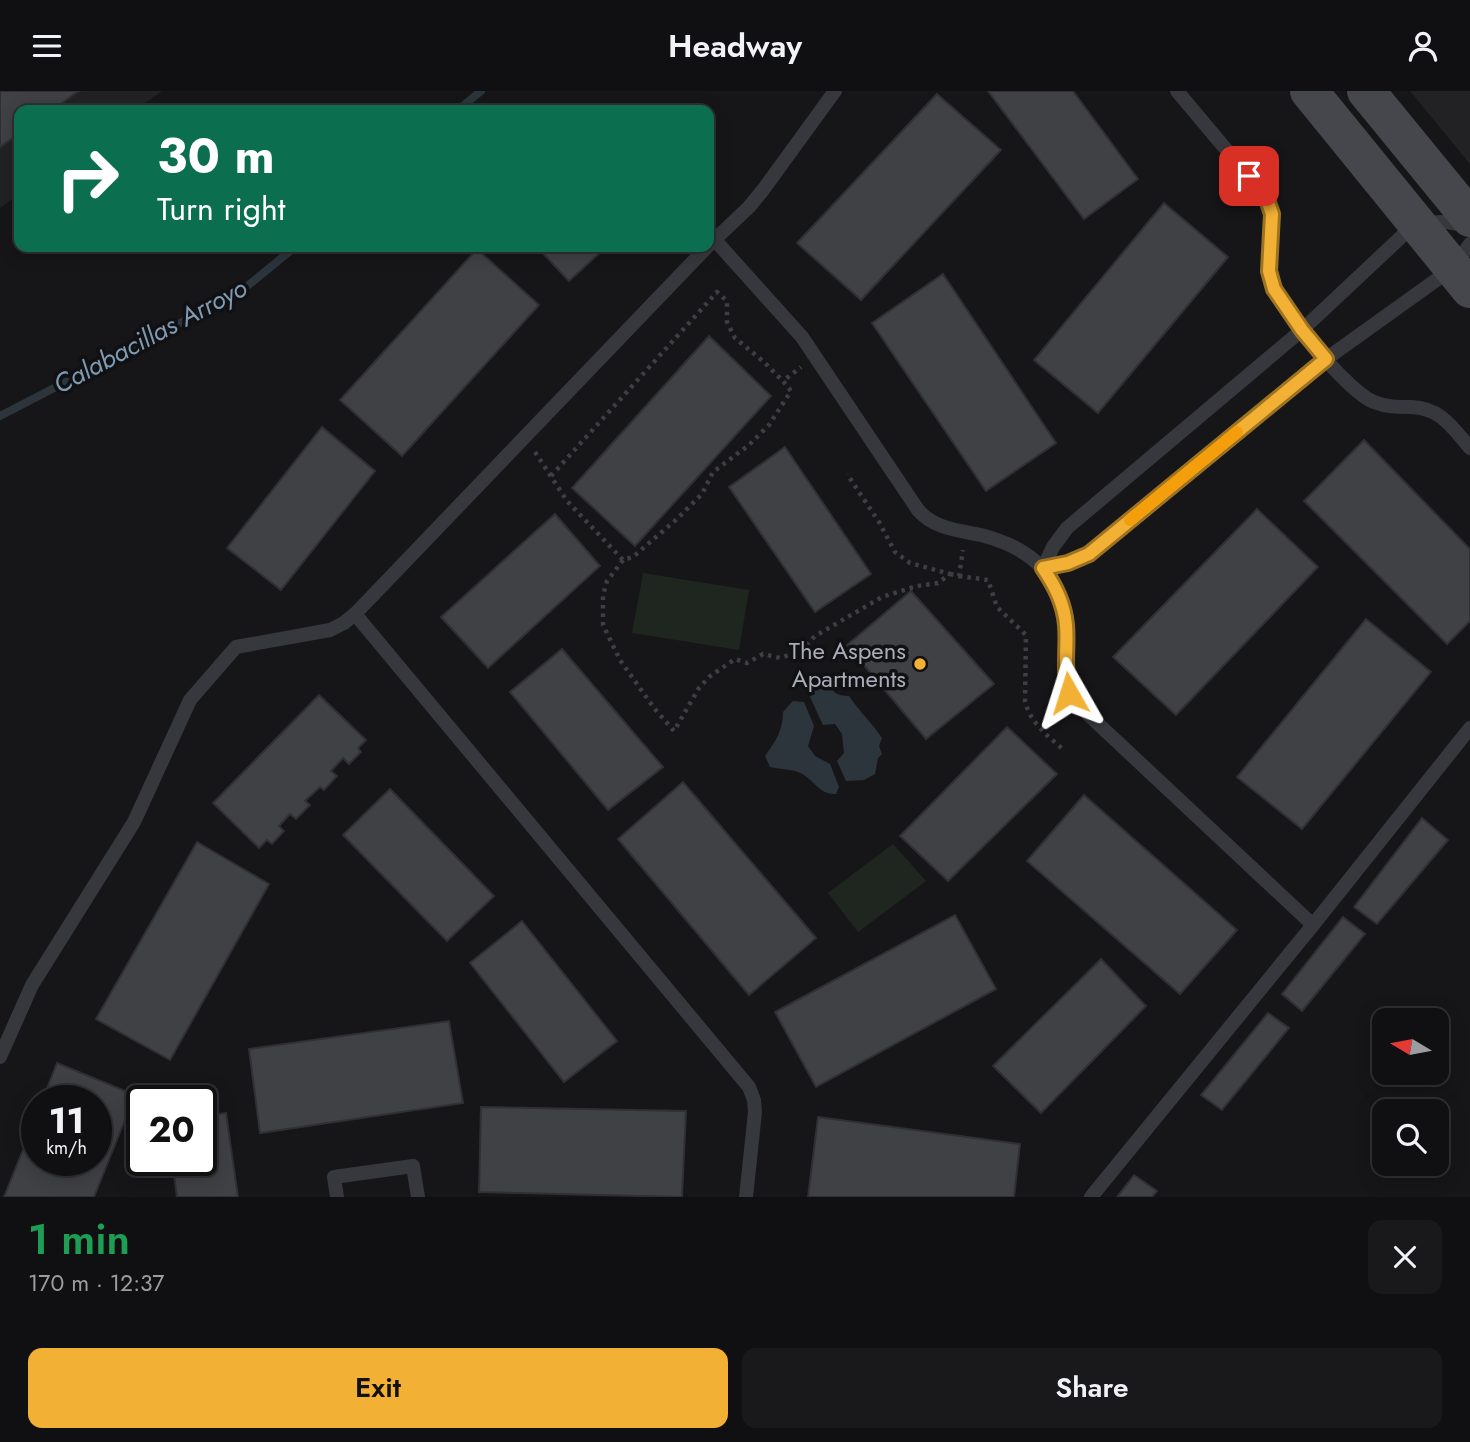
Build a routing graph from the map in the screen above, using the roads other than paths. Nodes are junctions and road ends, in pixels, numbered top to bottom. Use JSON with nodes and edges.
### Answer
{"nodes":[{"id":1,"x":835,"y":91,"type":"edge"},
{"id":2,"x":1177,"y":91,"type":"edge"},
{"id":3,"x":1309,"y":91,"type":"edge"},
{"id":4,"x":1366,"y":91,"type":"edge"},
{"id":5,"x":1470,"y":218,"type":"edge"},
{"id":6,"x":1416,"y":223,"type":"junction"},
{"id":7,"x":1470,"y":226,"type":"edge"},
{"id":8,"x":714,"y":240,"type":"edge"},
{"id":9,"x":714,"y":248,"type":"edge"},
{"id":10,"x":702,"y":252,"type":"edge"},
{"id":11,"x":1464,"y":267,"type":"edge"},
{"id":12,"x":1302,"y":330,"type":"junction"},
{"id":13,"x":1326,"y":359,"type":"junction"},
{"id":14,"x":1470,"y":448,"type":"edge"},
{"id":15,"x":1043,"y":568,"type":"junction"},
{"id":16,"x":355,"y":614,"type":"junction"},
{"id":17,"x":1470,"y":727,"type":"edge"},
{"id":18,"x":1313,"y":925,"type":"junction"},
{"id":19,"x":0,"y":1058,"type":"edge"},
{"id":20,"x":337,"y":1197,"type":"edge"},
{"id":21,"x":418,"y":1197,"type":"edge"},
{"id":22,"x":746,"y":1197,"type":"edge"},
{"id":23,"x":1091,"y":1197,"type":"edge"}],
"edges":[{"from":1,"to":8,"type":"lane"},
{"from":2,"to":12,"type":"lane"},
{"from":3,"to":6,"type":"main road"},
{"from":4,"to":5,"type":"main road"},
{"from":6,"to":7,"type":"lane"},
{"from":6,"to":11,"type":"main road"},
{"from":6,"to":12,"type":"lane"},
{"from":9,"to":15,"type":"lane"},
{"from":10,"to":16,"type":"lane"},
{"from":11,"to":13,"type":"lane"},
{"from":12,"to":13,"type":"lane"},
{"from":12,"to":15,"type":"lane"},
{"from":13,"to":14,"type":"lane"},
{"from":13,"to":15,"type":"lane"},
{"from":15,"to":18,"type":"lane"},
{"from":16,"to":19,"type":"lane"},
{"from":16,"to":22,"type":"lane"},
{"from":17,"to":18,"type":"lane"},
{"from":18,"to":23,"type":"lane"},
{"from":20,"to":21,"type":"lane"}]}
